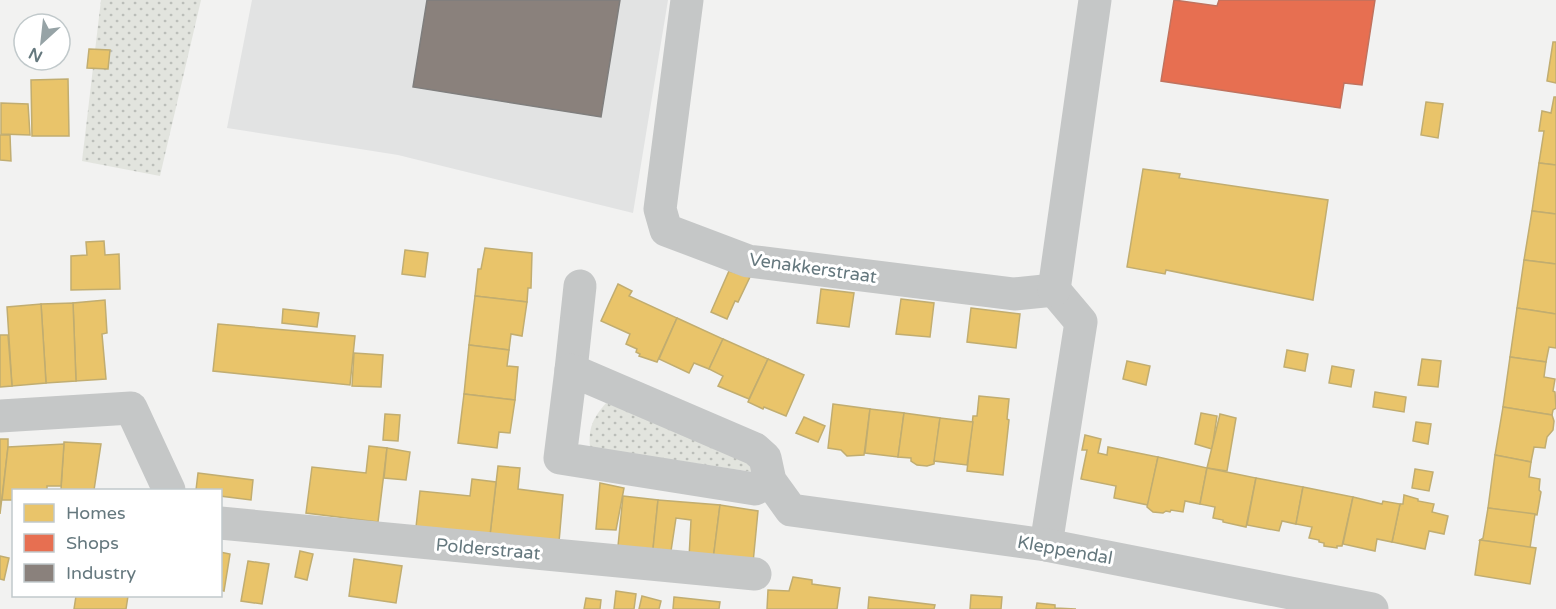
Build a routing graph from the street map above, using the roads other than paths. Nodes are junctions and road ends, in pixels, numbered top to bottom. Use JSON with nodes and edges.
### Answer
{"nodes":[{"id":1,"x":687,"y":0,"type":"edge"},
{"id":2,"x":1095,"y":0,"type":"edge"},
{"id":3,"x":580,"y":286,"type":"dead end"},
{"id":4,"x":1054,"y":290,"type":"junction"},
{"id":5,"x":571,"y":370,"type":"junction"},
{"id":6,"x":0,"y":416,"type":"edge"},
{"id":7,"x":770,"y":481,"type":"junction"},
{"id":8,"x":169,"y":489,"type":"edge"},
{"id":9,"x":222,"y":523,"type":"edge"},
{"id":10,"x":1046,"y":545,"type":"junction"},
{"id":11,"x":755,"y":574,"type":"dead end"},
{"id":12,"x":1372,"y":609,"type":"edge"}],
"edges":[{"from":1,"to":4,"type":"street","name":"Venakkerstraat"},
{"from":2,"to":4,"type":"street"},
{"from":3,"to":5,"type":"street"},
{"from":4,"to":10,"type":"street"},
{"from":5,"to":7,"type":"street","name":"Kleppendal"},
{"from":5,"to":7,"type":"street"},
{"from":6,"to":8,"type":"street"},
{"from":7,"to":10,"type":"street","name":"Kleppendal"},
{"from":9,"to":11,"type":"street","name":"Polderstraat"},
{"from":10,"to":12,"type":"street","name":"Kleppendal"}]}
